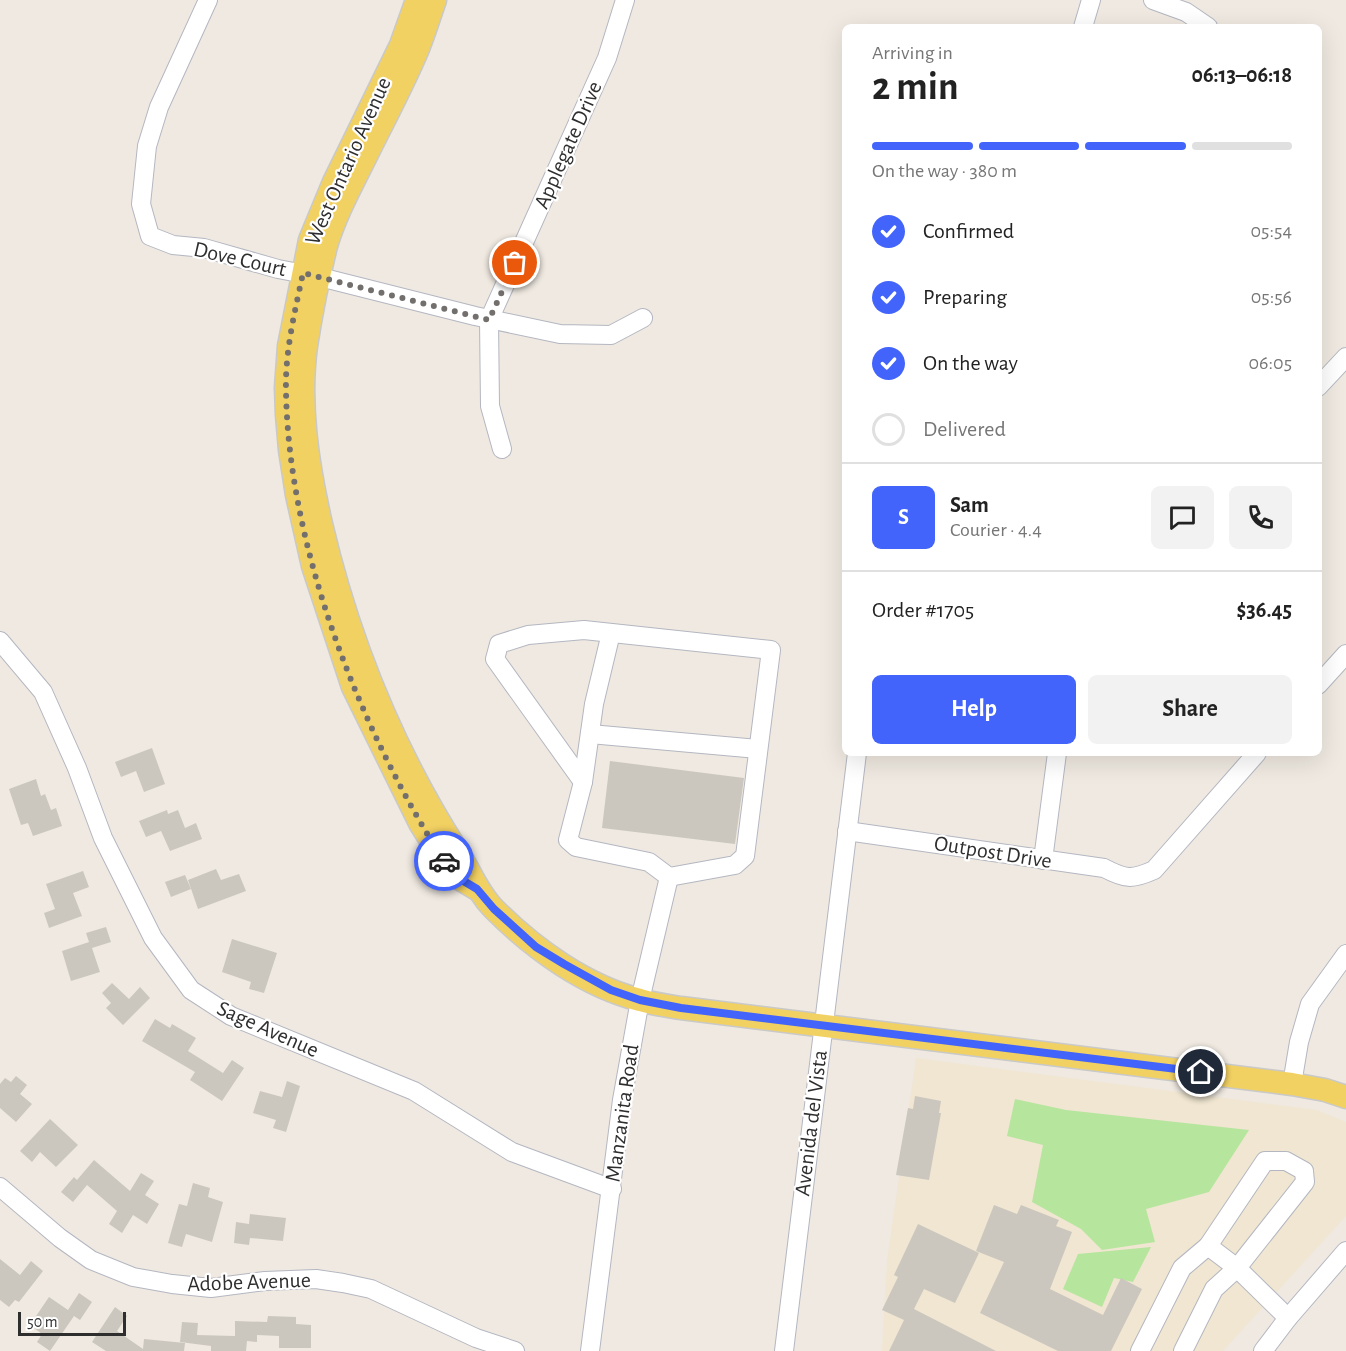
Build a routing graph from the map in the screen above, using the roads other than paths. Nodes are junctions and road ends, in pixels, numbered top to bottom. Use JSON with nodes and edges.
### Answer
{"nodes":[{"id":1,"x":208,"y":0,"type":"edge"},
{"id":2,"x":417,"y":0,"type":"edge"},
{"id":3,"x":435,"y":0,"type":"edge"},
{"id":4,"x":625,"y":0,"type":"edge"},
{"id":5,"x":1091,"y":0,"type":"edge"},
{"id":6,"x":1153,"y":0,"type":"edge"},
{"id":7,"x":1084,"y":24,"type":"edge"},
{"id":8,"x":1204,"y":24,"type":"edge"},
{"id":9,"x":312,"y":275,"type":"junction"},
{"id":10,"x":643,"y":318,"type":"dead end"},
{"id":11,"x":489,"y":320,"type":"junction"},
{"id":12,"x":1346,"y":357,"type":"edge"},
{"id":13,"x":1322,"y":383,"type":"edge"},
{"id":14,"x":502,"y":449,"type":"dead end"},
{"id":15,"x":611,"y":633,"type":"junction"},
{"id":16,"x":0,"y":641,"type":"edge"},
{"id":17,"x":1346,"y":654,"type":"edge"},
{"id":18,"x":6,"y":659,"type":"edge"},
{"id":19,"x":1322,"y":681,"type":"edge"},
{"id":20,"x":590,"y":734,"type":"junction"},
{"id":21,"x":758,"y":750,"type":"junction"},
{"id":22,"x":857,"y":756,"type":"edge"},
{"id":23,"x":1057,"y":756,"type":"edge"},
{"id":24,"x":1254,"y":756,"type":"edge"},
{"id":25,"x":583,"y":782,"type":"junction"},
{"id":26,"x":847,"y":831,"type":"junction"},
{"id":27,"x":1043,"y":860,"type":"junction"},
{"id":28,"x":669,"y":877,"type":"junction"},
{"id":29,"x":1346,"y":954,"type":"edge"},
{"id":30,"x":640,"y":1000,"type":"junction"},
{"id":31,"x":823,"y":1026,"type":"junction"},
{"id":32,"x":1292,"y":1083,"type":"junction"},
{"id":33,"x":1346,"y":1097,"type":"edge"},
{"id":34,"x":0,"y":1187,"type":"edge"},
{"id":35,"x":612,"y":1189,"type":"junction"},
{"id":36,"x":1208,"y":1246,"type":"junction"},
{"id":37,"x":1346,"y":1251,"type":"edge"},
{"id":38,"x":1237,"y":1268,"type":"junction"},
{"id":39,"x":1288,"y":1318,"type":"junction"},
{"id":40,"x":515,"y":1351,"type":"edge"},
{"id":41,"x":590,"y":1351,"type":"edge"},
{"id":42,"x":784,"y":1351,"type":"edge"},
{"id":43,"x":1140,"y":1351,"type":"edge"},
{"id":44,"x":1183,"y":1351,"type":"edge"},
{"id":45,"x":1263,"y":1351,"type":"edge"}],
"edges":[{"from":1,"to":9,"type":"street","name":"Dove Court"},
{"from":2,"to":9,"type":"main road","name":"West Ontario Avenue"},
{"from":3,"to":9,"type":"main road","name":"West Ontario Avenue"},
{"from":4,"to":11,"type":"street","name":"Applegate Drive"},
{"from":5,"to":7,"type":"street"},
{"from":6,"to":8,"type":"street"},
{"from":9,"to":11,"type":"street","name":"Dove Court"},
{"from":9,"to":30,"type":"main road","name":"West Ontario Avenue"},
{"from":10,"to":11,"type":"street","name":"Dove Court"},
{"from":11,"to":14,"type":"street"},
{"from":12,"to":13,"type":"street"},
{"from":15,"to":20,"type":"street"},
{"from":15,"to":21,"type":"street"},
{"from":15,"to":25,"type":"street"},
{"from":16,"to":18,"type":"street","name":"Sage Avenue"},
{"from":17,"to":19,"type":"street"},
{"from":18,"to":35,"type":"street","name":"Sage Avenue"},
{"from":20,"to":21,"type":"street"},
{"from":20,"to":25,"type":"street"},
{"from":21,"to":28,"type":"street"},
{"from":22,"to":26,"type":"street","name":"Avenida del Vista"},
{"from":23,"to":27,"type":"street"},
{"from":24,"to":27,"type":"street","name":"Outpost Drive"},
{"from":25,"to":28,"type":"street"},
{"from":26,"to":27,"type":"street","name":"Outpost Drive"},
{"from":26,"to":31,"type":"street","name":"Avenida del Vista"},
{"from":28,"to":30,"type":"street","name":"Manzanita Road"},
{"from":29,"to":32,"type":"street"},
{"from":30,"to":31,"type":"main road","name":"West Ontario Avenue"},
{"from":30,"to":35,"type":"street","name":"Manzanita Road"},
{"from":31,"to":32,"type":"main road","name":"West Ontario Avenue"},
{"from":31,"to":42,"type":"street","name":"Avenida del Vista"},
{"from":32,"to":33,"type":"main road","name":"West Ontario Avenue"},
{"from":34,"to":40,"type":"street","name":"Adobe Avenue"},
{"from":35,"to":41,"type":"street","name":"Manzanita Road"},
{"from":36,"to":38,"type":"street"},
{"from":36,"to":38,"type":"street"},
{"from":36,"to":43,"type":"street"},
{"from":37,"to":39,"type":"street"},
{"from":38,"to":39,"type":"street"},
{"from":38,"to":44,"type":"street"},
{"from":39,"to":45,"type":"street"}]}
